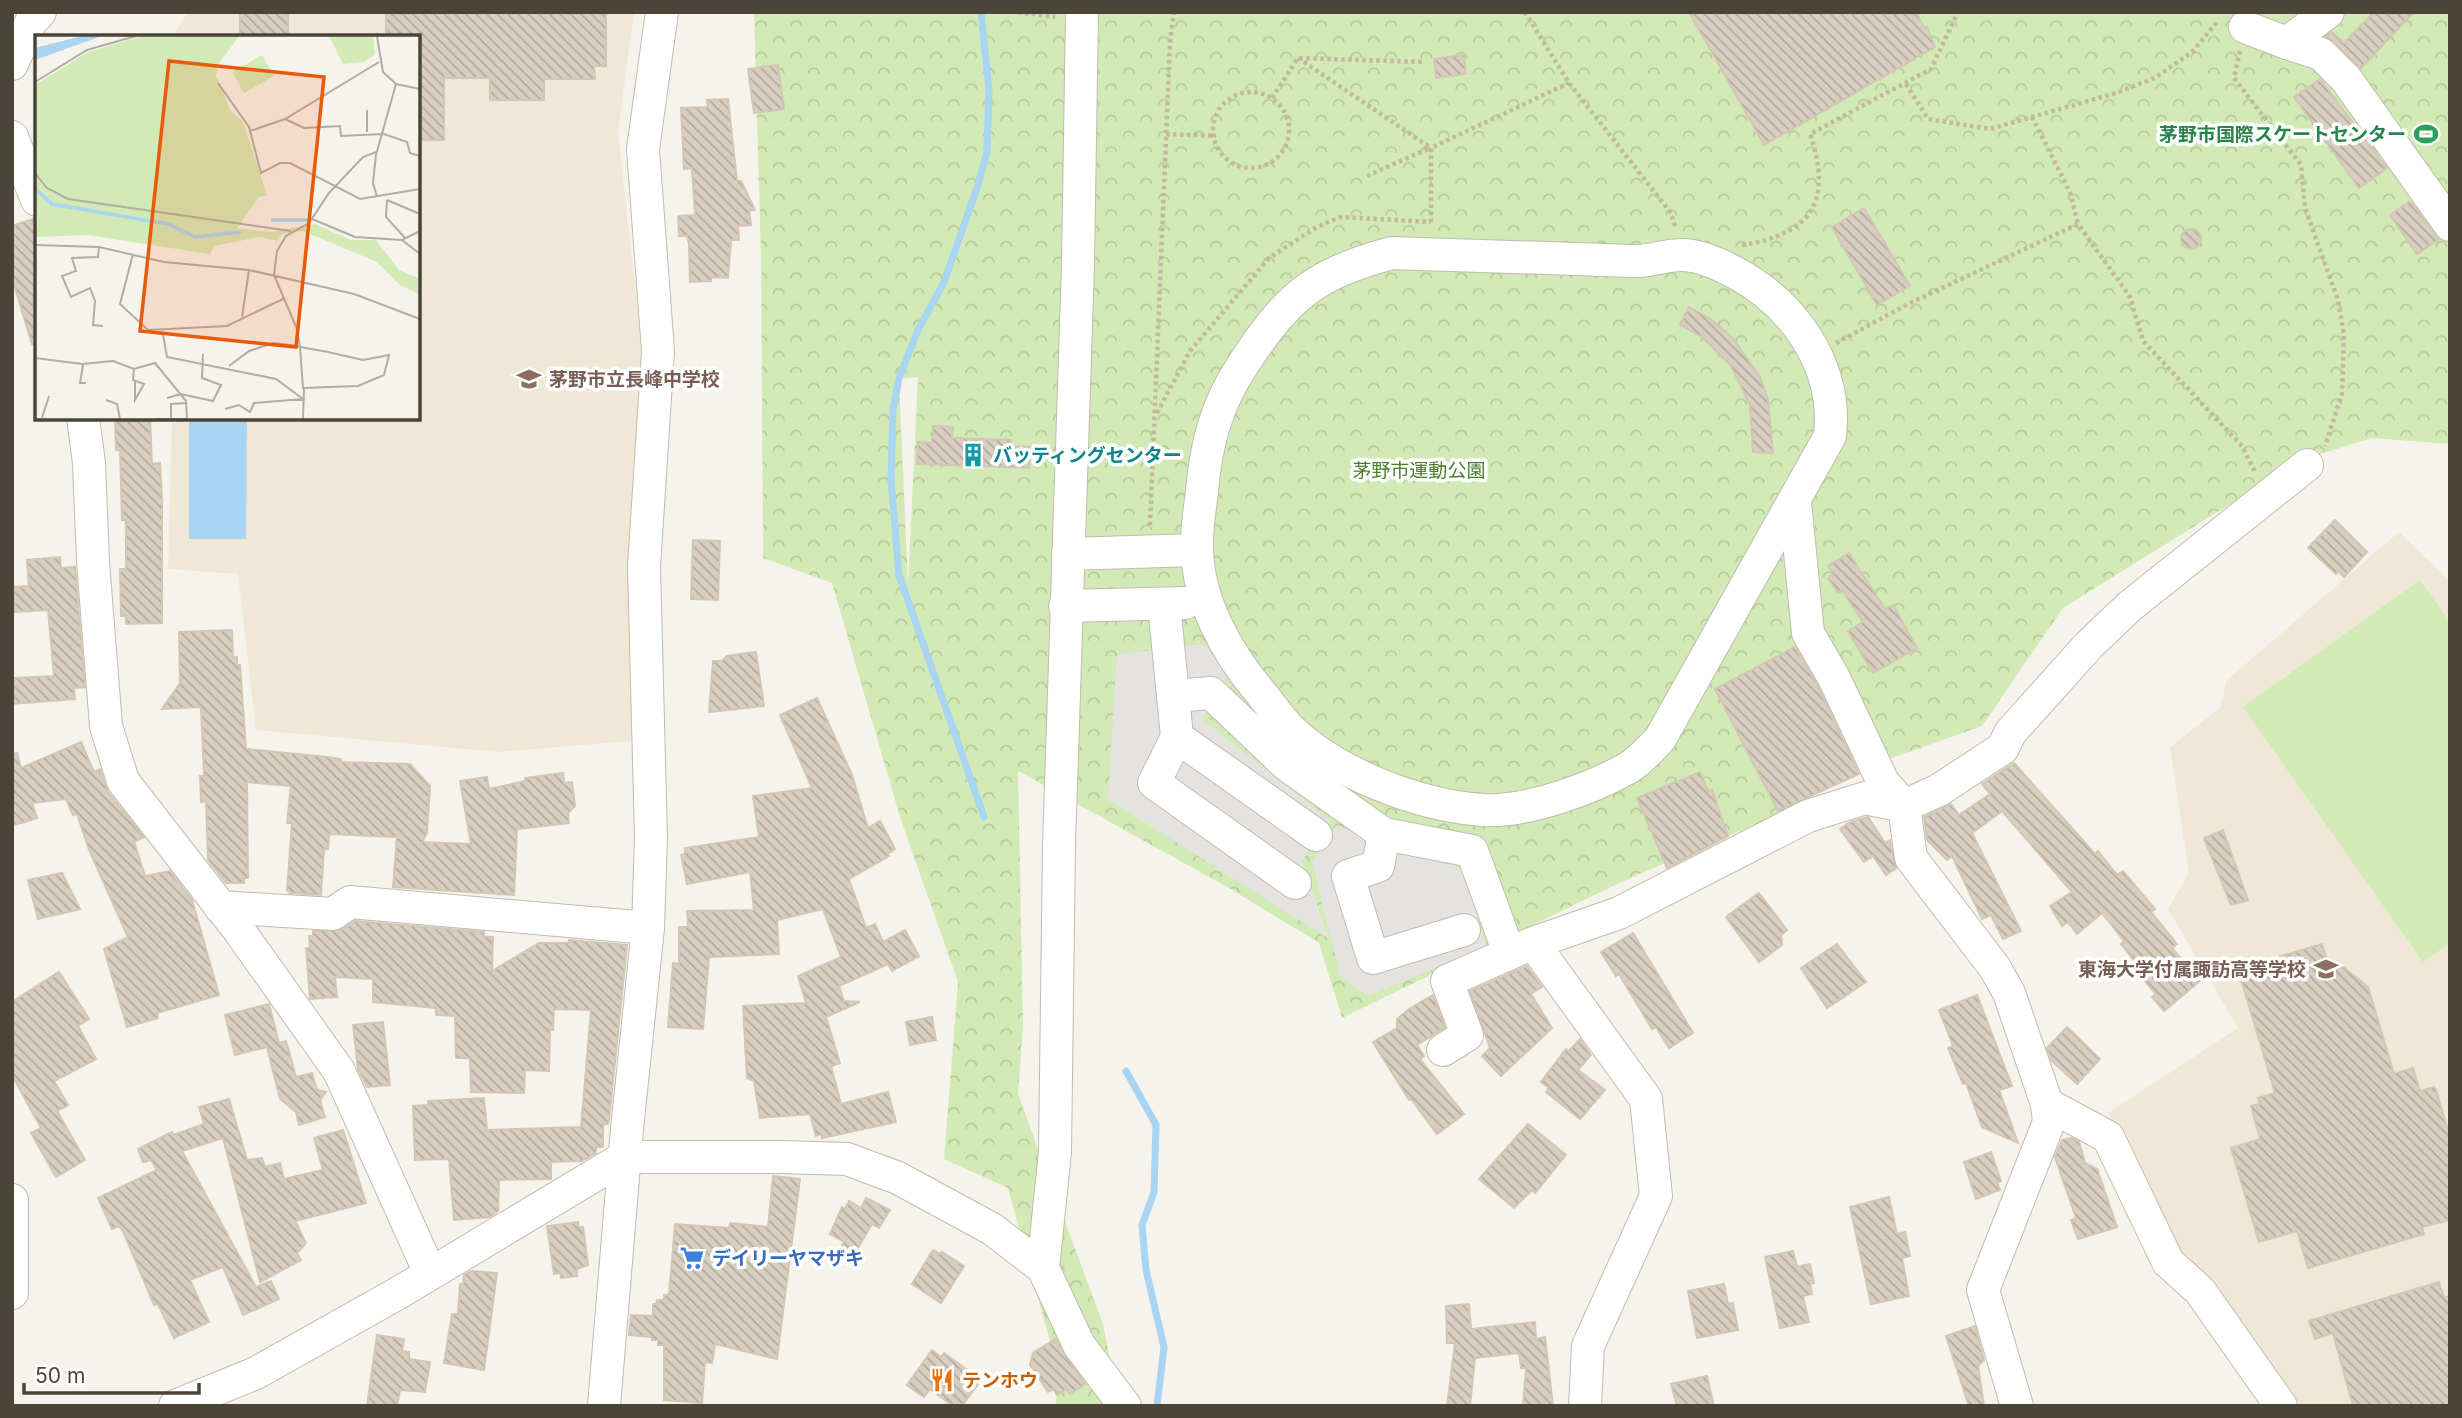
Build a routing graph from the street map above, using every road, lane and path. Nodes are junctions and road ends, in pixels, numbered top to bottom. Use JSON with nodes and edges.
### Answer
{"nodes":[{"id":1,"x":40,"y":12,"type":"edge"},
{"id":2,"x":662,"y":12,"type":"edge"},
{"id":3,"x":1018,"y":12,"type":"edge"},
{"id":4,"x":1174,"y":12,"type":"edge"},
{"id":5,"x":1525,"y":12,"type":"edge"},
{"id":6,"x":1958,"y":12,"type":"edge"},
{"id":7,"x":2328,"y":12,"type":"edge"},
{"id":8,"x":1070,"y":15,"type":"edge"},
{"id":9,"x":2236,"y":19,"type":"edge"},
{"id":10,"x":2287,"y":43,"type":"junction"},
{"id":11,"x":1298,"y":58,"type":"junction"},
{"id":12,"x":1423,"y":62,"type":"dead end"},
{"id":13,"x":12,"y":64,"type":"edge"},
{"id":14,"x":1569,"y":83,"type":"junction"},
{"id":15,"x":1906,"y":84,"type":"junction"},
{"id":16,"x":1272,"y":98,"type":"junction"},
{"id":17,"x":2032,"y":117,"type":"junction"},
{"id":18,"x":1166,"y":134,"type":"junction"},
{"id":19,"x":1216,"y":136,"type":"junction"},
{"id":20,"x":12,"y":137,"type":"edge"},
{"id":21,"x":1431,"y":148,"type":"junction"},
{"id":22,"x":1367,"y":176,"type":"dead end"},
{"id":23,"x":35,"y":194,"type":"edge"},
{"id":24,"x":35,"y":199,"type":"edge"},
{"id":25,"x":12,"y":201,"type":"edge"},
{"id":26,"x":2078,"y":224,"type":"junction"},
{"id":27,"x":2450,"y":225,"type":"edge"},
{"id":28,"x":1737,"y":246,"type":"dead end"},
{"id":29,"x":1432,"y":254,"type":"junction"},
{"id":30,"x":1684,"y":254,"type":"junction"},
{"id":31,"x":1817,"y":354,"type":"junction"},
{"id":32,"x":83,"y":420,"type":"edge"},
{"id":33,"x":2308,"y":465,"type":"joint"},
{"id":34,"x":2268,"y":498,"type":"junction"},
{"id":35,"x":1795,"y":502,"type":"junction"},
{"id":36,"x":1150,"y":537,"type":"dead end"},
{"id":37,"x":1196,"y":550,"type":"junction"},
{"id":38,"x":1068,"y":554,"type":"junction"},
{"id":39,"x":1207,"y":602,"type":"junction"},
{"id":40,"x":1164,"y":604,"type":"junction"},
{"id":41,"x":1065,"y":607,"type":"junction"},
{"id":42,"x":1173,"y":696,"type":"junction"},
{"id":43,"x":1177,"y":737,"type":"junction"},
{"id":44,"x":1904,"y":806,"type":"junction"},
{"id":45,"x":1384,"y":834,"type":"junction"},
{"id":46,"x":1316,"y":835,"type":"dead end"},
{"id":47,"x":1295,"y":883,"type":"dead end"},
{"id":48,"x":220,"y":908,"type":"junction"},
{"id":49,"x":648,"y":928,"type":"junction"},
{"id":50,"x":1464,"y":930,"type":"dead end"},
{"id":51,"x":1521,"y":948,"type":"junction"},
{"id":52,"x":1443,"y":1050,"type":"dead end"},
{"id":53,"x":2047,"y":1104,"type":"junction"},
{"id":54,"x":625,"y":1157,"type":"junction"},
{"id":55,"x":12,"y":1200,"type":"edge"},
{"id":56,"x":1043,"y":1268,"type":"junction"},
{"id":57,"x":430,"y":1273,"type":"junction"},
{"id":58,"x":12,"y":1293,"type":"edge"},
{"id":59,"x":175,"y":1406,"type":"edge"},
{"id":60,"x":604,"y":1406,"type":"edge"},
{"id":61,"x":1125,"y":1406,"type":"edge"},
{"id":62,"x":1585,"y":1406,"type":"edge"},
{"id":63,"x":2017,"y":1406,"type":"edge"},
{"id":64,"x":2281,"y":1406,"type":"edge"}],
"edges":[{"from":1,"to":13,"type":"street"},
{"from":2,"to":49,"type":"street"},
{"from":3,"to":8,"type":"path"},
{"from":4,"to":18,"type":"path"},
{"from":5,"to":14,"type":"path"},
{"from":6,"to":15,"type":"path"},
{"from":7,"to":10,"type":"street"},
{"from":8,"to":38,"type":"street"},
{"from":9,"to":10,"type":"street"},
{"from":9,"to":17,"type":"path"},
{"from":9,"to":33,"type":"path"},
{"from":10,"to":27,"type":"street"},
{"from":11,"to":12,"type":"path"},
{"from":11,"to":16,"type":"path"},
{"from":11,"to":21,"type":"path"},
{"from":14,"to":21,"type":"path"},
{"from":14,"to":30,"type":"path"},
{"from":15,"to":17,"type":"path"},
{"from":15,"to":28,"type":"path"},
{"from":16,"to":19,"type":"path"},
{"from":16,"to":19,"type":"path"},
{"from":17,"to":26,"type":"path"},
{"from":18,"to":19,"type":"path"},
{"from":18,"to":36,"type":"path"},
{"from":20,"to":23,"type":"street"},
{"from":21,"to":22,"type":"path"},
{"from":21,"to":29,"type":"path"},
{"from":24,"to":25,"type":"street"},
{"from":26,"to":31,"type":"path"},
{"from":26,"to":34,"type":"path"},
{"from":29,"to":30,"type":"street"},
{"from":29,"to":37,"type":"street"},
{"from":30,"to":31,"type":"street"},
{"from":31,"to":35,"type":"street"},
{"from":32,"to":48,"type":"street"},
{"from":33,"to":34,"type":"street"},
{"from":34,"to":44,"type":"street"},
{"from":35,"to":39,"type":"street"},
{"from":35,"to":44,"type":"street"},
{"from":37,"to":38,"type":"street"},
{"from":37,"to":39,"type":"street"},
{"from":38,"to":41,"type":"street"},
{"from":39,"to":40,"type":"street"},
{"from":40,"to":41,"type":"street"},
{"from":40,"to":42,"type":"street"},
{"from":41,"to":56,"type":"street"},
{"from":42,"to":43,"type":"street"},
{"from":42,"to":45,"type":"street"},
{"from":43,"to":46,"type":"street"},
{"from":43,"to":47,"type":"street"},
{"from":44,"to":51,"type":"street"},
{"from":44,"to":53,"type":"street"},
{"from":45,"to":50,"type":"street"},
{"from":45,"to":51,"type":"street"},
{"from":48,"to":49,"type":"street"},
{"from":48,"to":57,"type":"street"},
{"from":49,"to":54,"type":"street"},
{"from":51,"to":52,"type":"street"},
{"from":51,"to":62,"type":"street"},
{"from":53,"to":63,"type":"street"},
{"from":53,"to":64,"type":"street"},
{"from":54,"to":56,"type":"street"},
{"from":54,"to":57,"type":"street"},
{"from":54,"to":60,"type":"street"},
{"from":55,"to":58,"type":"street"},
{"from":56,"to":61,"type":"street"},
{"from":57,"to":59,"type":"street"}]}
